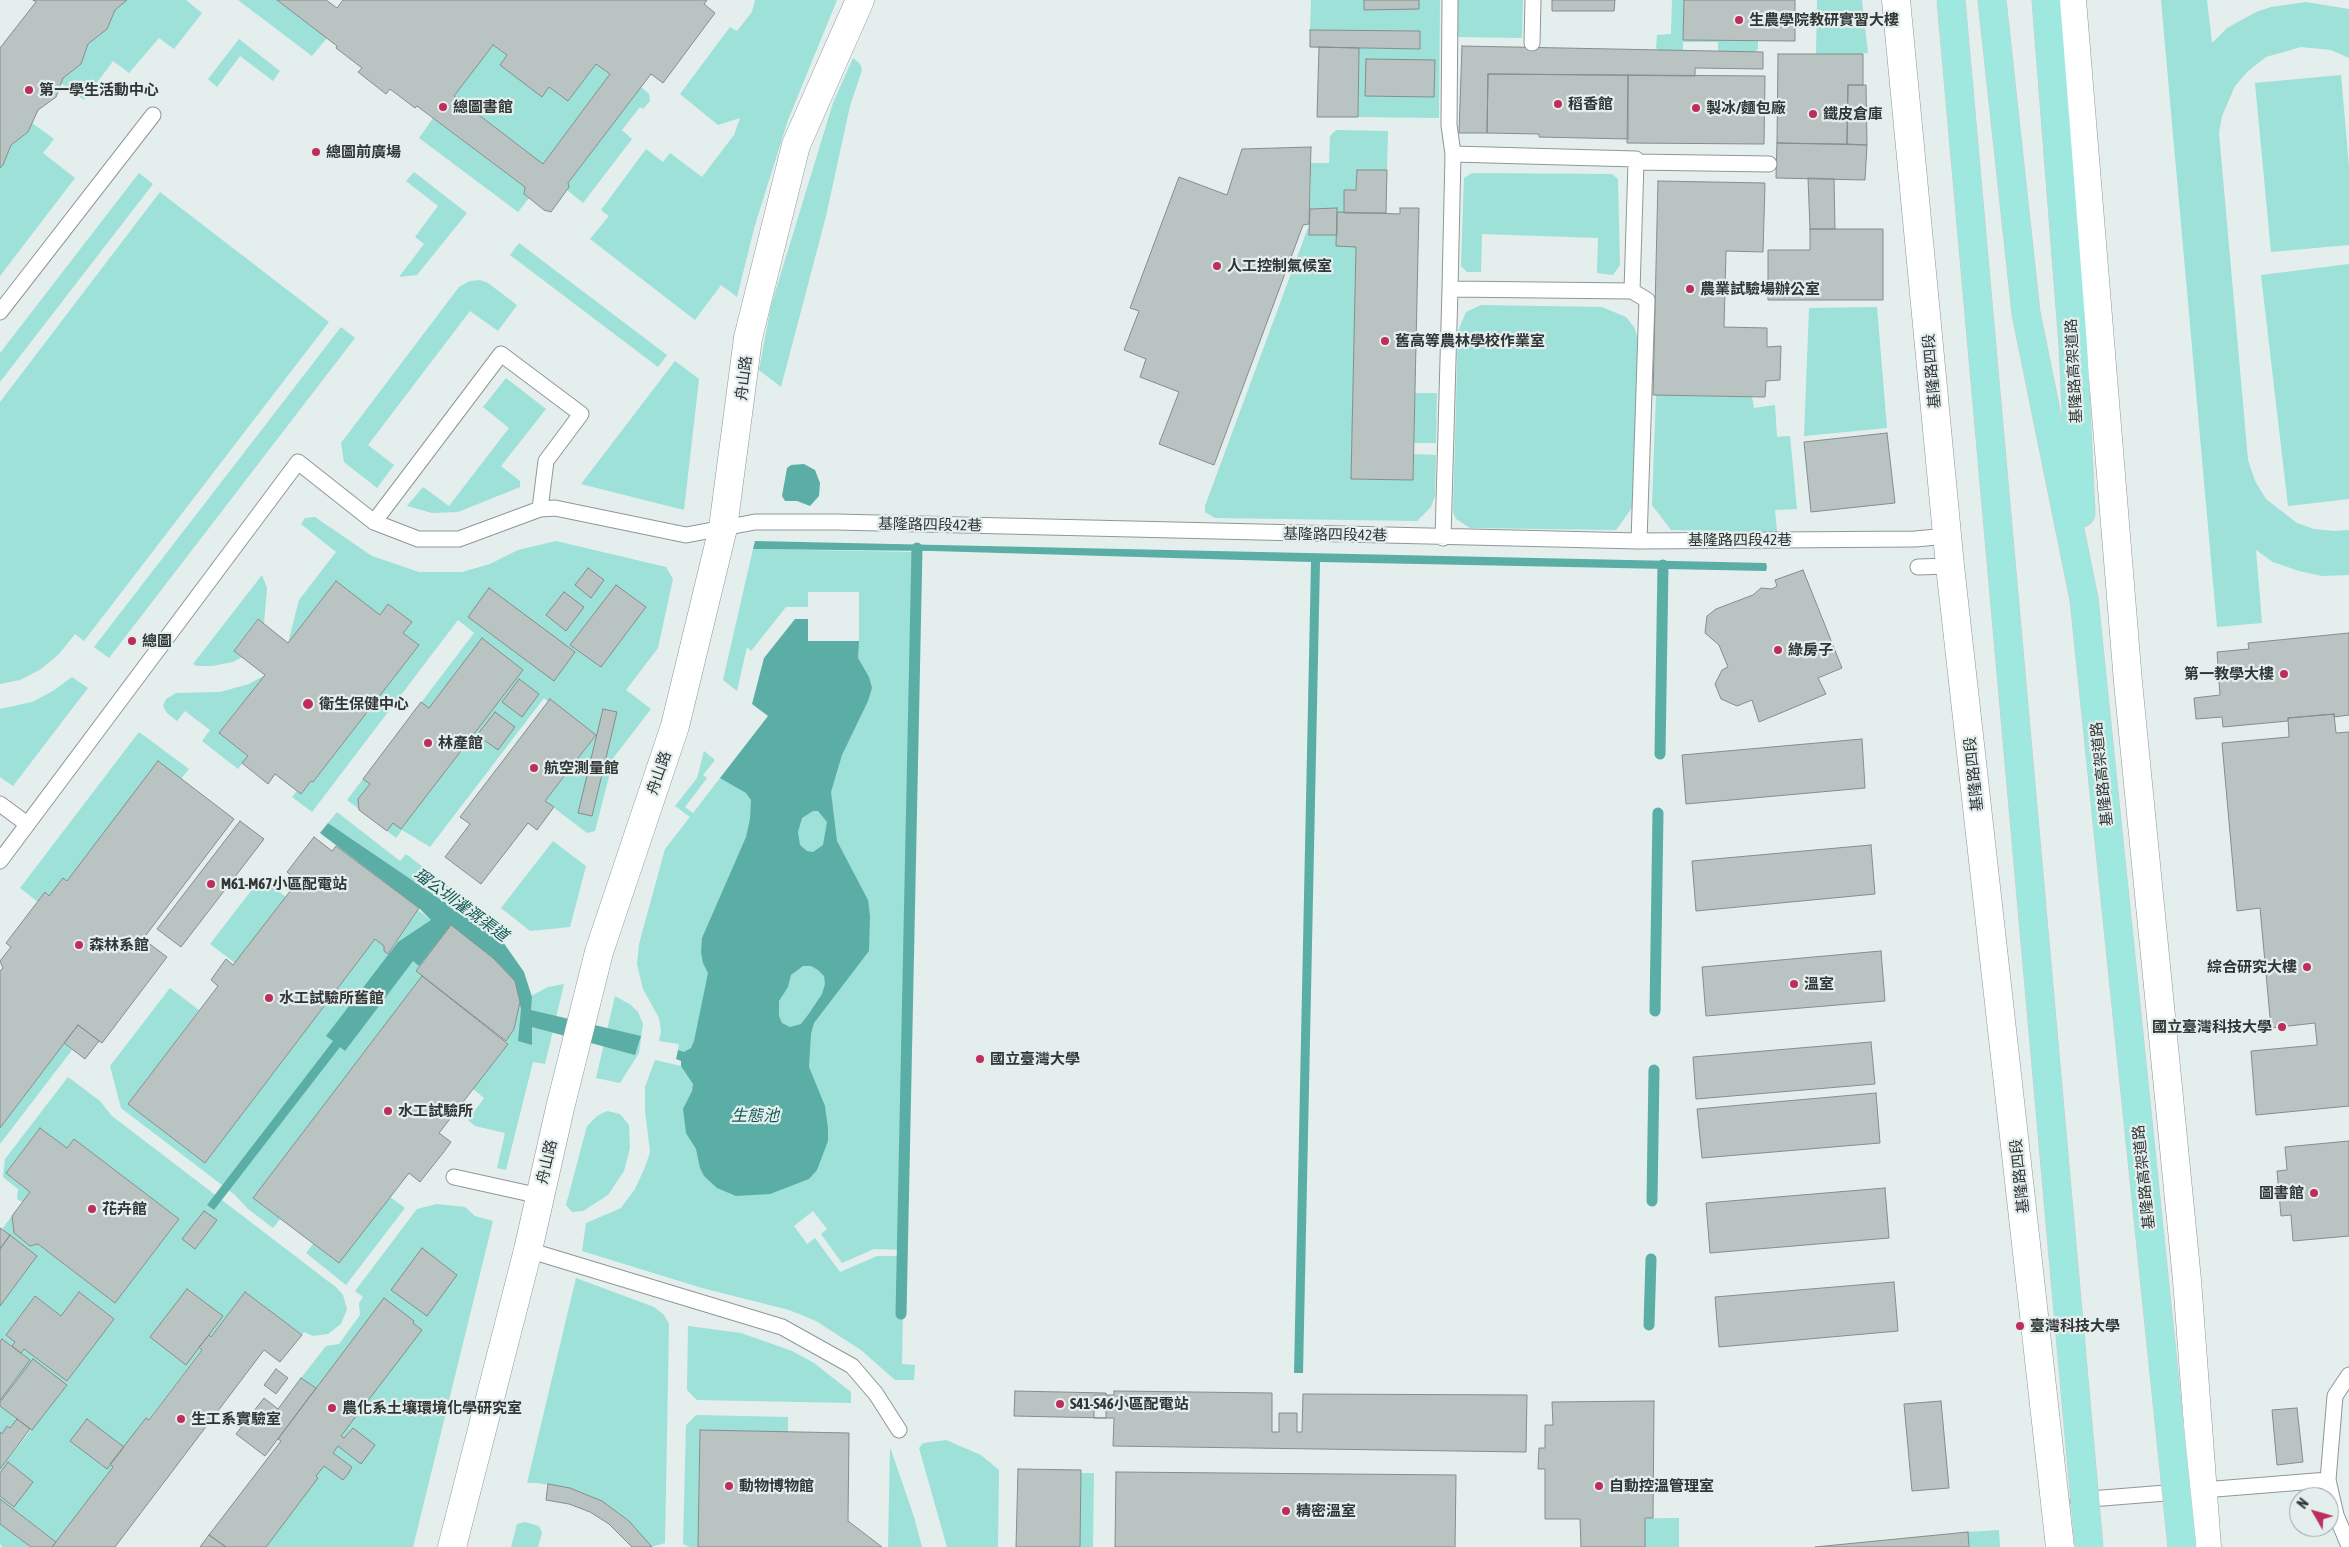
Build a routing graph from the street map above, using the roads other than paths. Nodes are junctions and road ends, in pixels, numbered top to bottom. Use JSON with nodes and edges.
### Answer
{"nodes":[{"id":1,"x":860,"y":0,"type":"edge"},
{"id":2,"x":1450,"y":0,"type":"edge"},
{"id":3,"x":1533,"y":0,"type":"edge"},
{"id":4,"x":1896,"y":0,"type":"edge"},
{"id":5,"x":1951,"y":0,"type":"edge"},
{"id":6,"x":1992,"y":0,"type":"edge"},
{"id":7,"x":2046,"y":0,"type":"edge"},
{"id":8,"x":2072,"y":0,"type":"edge"},
{"id":9,"x":1532,"y":43,"type":"dead end"},
{"id":10,"x":153,"y":115,"type":"dead end"},
{"id":11,"x":1453,"y":154,"type":"junction"},
{"id":12,"x":1636,"y":162,"type":"junction"},
{"id":13,"x":1769,"y":164,"type":"dead end"},
{"id":14,"x":1450,"y":289,"type":"junction"},
{"id":15,"x":1632,"y":291,"type":"junction"},
{"id":16,"x":0,"y":312,"type":"edge"},
{"id":17,"x":540,"y":509,"type":"junction"},
{"id":18,"x":374,"y":522,"type":"junction"},
{"id":19,"x":723,"y":528,"type":"junction"},
{"id":20,"x":1948,"y":536,"type":"junction"},
{"id":21,"x":1443,"y":538,"type":"junction"},
{"id":22,"x":1639,"y":541,"type":"junction"},
{"id":23,"x":1950,"y":566,"type":"junction"},
{"id":24,"x":1918,"y":567,"type":"dead end"},
{"id":25,"x":2084,"y":599,"type":"junction"},
{"id":26,"x":0,"y":804,"type":"edge"},
{"id":27,"x":27,"y":824,"type":"junction"},
{"id":28,"x":0,"y":861,"type":"edge"},
{"id":29,"x":454,"y":1177,"type":"dead end"},
{"id":30,"x":540,"y":1196,"type":"junction"},
{"id":31,"x":528,"y":1250,"type":"junction"},
{"id":32,"x":2349,"y":1375,"type":"edge"},
{"id":33,"x":900,"y":1430,"type":"dead end"},
{"id":34,"x":2328,"y":1480,"type":"junction"},
{"id":35,"x":2202,"y":1490,"type":"junction"},
{"id":36,"x":2056,"y":1502,"type":"junction"},
{"id":37,"x":2349,"y":1546,"type":"edge"},
{"id":38,"x":452,"y":1547,"type":"edge"},
{"id":39,"x":2060,"y":1547,"type":"edge"},
{"id":40,"x":2089,"y":1547,"type":"edge"},
{"id":41,"x":2182,"y":1547,"type":"edge"},
{"id":42,"x":2207,"y":1547,"type":"edge"}],
"edges":[{"from":1,"to":19,"type":"main road","name":"舟山路"},
{"from":2,"to":11,"type":"lane"},
{"from":3,"to":9,"type":"lane"},
{"from":4,"to":20,"type":"main road","name":"基隆路四段"},
{"from":5,"to":40,"type":"highway","bridge":true},
{"from":6,"to":25,"type":"highway"},
{"from":7,"to":25,"type":"highway","name":"基隆路高架道路"},
{"from":8,"to":35,"type":"main road"},
{"from":10,"to":16,"type":"lane"},
{"from":11,"to":12,"type":"lane"},
{"from":11,"to":14,"type":"lane"},
{"from":12,"to":13,"type":"lane"},
{"from":12,"to":15,"type":"lane"},
{"from":14,"to":15,"type":"lane"},
{"from":14,"to":21,"type":"lane"},
{"from":15,"to":22,"type":"lane"},
{"from":17,"to":18,"type":"lane"},
{"from":17,"to":18,"type":"lane"},
{"from":17,"to":19,"type":"lane","name":"基隆路四段42巷"},
{"from":18,"to":27,"type":"lane"},
{"from":19,"to":21,"type":"lane","name":"基隆路四段42巷"},
{"from":19,"to":30,"type":"main road","name":"舟山路"},
{"from":20,"to":22,"type":"lane","name":"基隆路四段42巷"},
{"from":20,"to":23,"type":"main road","name":"基隆路四段"},
{"from":21,"to":22,"type":"lane","name":"基隆路四段42巷"},
{"from":23,"to":24,"type":"lane"},
{"from":23,"to":36,"type":"main road","name":"基隆路四段"},
{"from":25,"to":41,"type":"highway","name":"基隆路高架道路","bridge":true},
{"from":26,"to":27,"type":"lane"},
{"from":27,"to":28,"type":"lane"},
{"from":29,"to":30,"type":"lane"},
{"from":30,"to":31,"type":"main road","name":"舟山路"},
{"from":31,"to":33,"type":"lane"},
{"from":31,"to":38,"type":"main road","name":"舟山路"},
{"from":32,"to":34,"type":"lane"},
{"from":34,"to":35,"type":"lane"},
{"from":34,"to":37,"type":"lane"},
{"from":35,"to":36,"type":"lane"},
{"from":35,"to":42,"type":"main road"},
{"from":36,"to":39,"type":"main road","name":"基隆路四段"}]}
